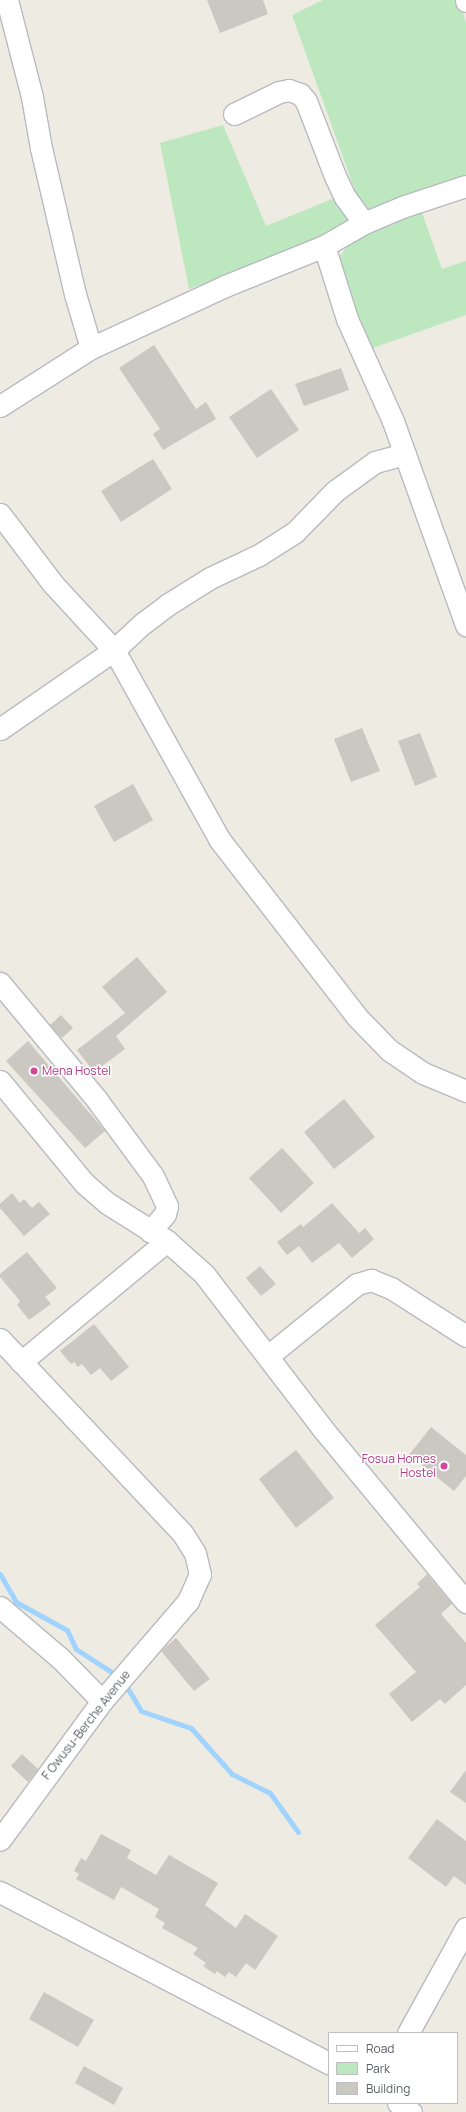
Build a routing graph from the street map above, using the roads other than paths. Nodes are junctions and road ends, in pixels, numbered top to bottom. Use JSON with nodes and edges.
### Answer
{"nodes":[{"id":1,"x":7,"y":0,"type":"edge"},
{"id":2,"x":234,"y":114,"type":"dead end"},
{"id":3,"x":466,"y":186,"type":"edge"},
{"id":4,"x":364,"y":223,"type":"junction"},
{"id":5,"x":324,"y":246,"type":"junction"},
{"id":6,"x":91,"y":348,"type":"junction"},
{"id":7,"x":0,"y":406,"type":"edge"},
{"id":8,"x":405,"y":454,"type":"junction"},
{"id":9,"x":0,"y":514,"type":"edge"},
{"id":10,"x":466,"y":625,"type":"edge"},
{"id":11,"x":114,"y":650,"type":"junction"},
{"id":12,"x":0,"y":729,"type":"edge"},
{"id":13,"x":0,"y":983,"type":"edge"},
{"id":14,"x":0,"y":1081,"type":"edge"},
{"id":15,"x":466,"y":1092,"type":"edge"},
{"id":16,"x":159,"y":1236,"type":"junction"},
{"id":17,"x":466,"y":1336,"type":"edge"},
{"id":18,"x":0,"y":1339,"type":"edge"},
{"id":19,"x":268,"y":1356,"type":"junction"},
{"id":20,"x":21,"y":1362,"type":"junction"},
{"id":21,"x":466,"y":1602,"type":"edge"},
{"id":22,"x":0,"y":1607,"type":"edge"},
{"id":23,"x":102,"y":1700,"type":"junction"},
{"id":24,"x":0,"y":1840,"type":"edge"},
{"id":25,"x":0,"y":1892,"type":"edge"},
{"id":26,"x":466,"y":1928,"type":"edge"},
{"id":27,"x":409,"y":2032,"type":"edge"},
{"id":28,"x":328,"y":2062,"type":"edge"},
{"id":29,"x":399,"y":2104,"type":"edge"},
{"id":30,"x":411,"y":2112,"type":"edge"}],
"edges":[{"from":1,"to":6,"type":"street"},
{"from":2,"to":4,"type":"street"},
{"from":3,"to":4,"type":"street"},
{"from":4,"to":5,"type":"street"},
{"from":5,"to":6,"type":"street"},
{"from":5,"to":8,"type":"street"},
{"from":6,"to":7,"type":"street"},
{"from":8,"to":10,"type":"street"},
{"from":8,"to":11,"type":"street"},
{"from":9,"to":11,"type":"street"},
{"from":11,"to":12,"type":"street"},
{"from":11,"to":15,"type":"street"},
{"from":13,"to":16,"type":"street"},
{"from":14,"to":16,"type":"street"},
{"from":16,"to":19,"type":"street"},
{"from":16,"to":20,"type":"street"},
{"from":17,"to":19,"type":"street"},
{"from":18,"to":20,"type":"street"},
{"from":19,"to":21,"type":"street"},
{"from":20,"to":23,"type":"street","name":"F Owusu-Berche Avenue"},
{"from":22,"to":23,"type":"street"},
{"from":23,"to":24,"type":"street","name":"F Owusu-Berche Avenue"},
{"from":25,"to":28,"type":"street"},
{"from":26,"to":27,"type":"street"},
{"from":29,"to":30,"type":"street"}]}
